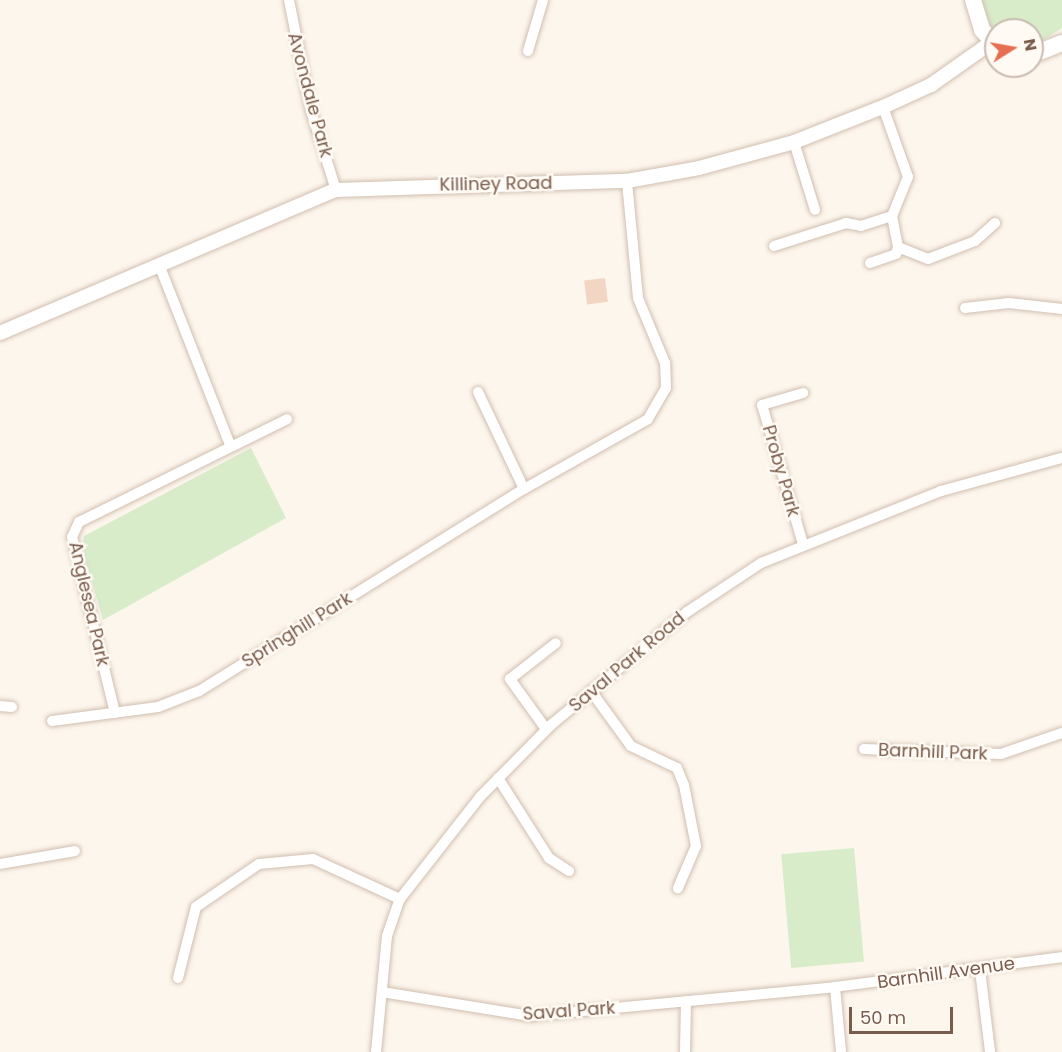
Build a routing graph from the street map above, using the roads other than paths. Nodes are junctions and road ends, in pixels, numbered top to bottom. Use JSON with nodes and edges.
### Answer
{"nodes":[{"id":1,"x":288,"y":0,"type":"edge"},
{"id":2,"x":543,"y":0,"type":"edge"},
{"id":3,"x":973,"y":0,"type":"edge"},
{"id":4,"x":984,"y":30,"type":"edge"},
{"id":5,"x":1061,"y":46,"type":"edge"},
{"id":6,"x":984,"y":50,"type":"edge"},
{"id":7,"x":528,"y":51,"type":"dead end"},
{"id":8,"x":1044,"y":51,"type":"edge"},
{"id":9,"x":883,"y":107,"type":"junction"},
{"id":10,"x":794,"y":142,"type":"junction"},
{"id":11,"x":627,"y":181,"type":"junction"},
{"id":12,"x":336,"y":190,"type":"junction"},
{"id":13,"x":815,"y":210,"type":"dead end"},
{"id":14,"x":892,"y":216,"type":"junction"},
{"id":15,"x":995,"y":223,"type":"dead end"},
{"id":16,"x":774,"y":246,"type":"dead end"},
{"id":17,"x":898,"y":247,"type":"junction"},
{"id":18,"x":870,"y":263,"type":"dead end"},
{"id":19,"x":160,"y":267,"type":"junction"},
{"id":20,"x":965,"y":308,"type":"dead end"},
{"id":21,"x":1062,"y":309,"type":"edge"},
{"id":22,"x":0,"y":333,"type":"edge"},
{"id":23,"x":478,"y":392,"type":"dead end"},
{"id":24,"x":803,"y":393,"type":"dead end"},
{"id":25,"x":287,"y":419,"type":"dead end"},
{"id":26,"x":230,"y":446,"type":"junction"},
{"id":27,"x":1062,"y":458,"type":"edge"},
{"id":28,"x":524,"y":489,"type":"junction"},
{"id":29,"x":803,"y":544,"type":"junction"},
{"id":30,"x":556,"y":643,"type":"dead end"},
{"id":31,"x":591,"y":691,"type":"junction"},
{"id":32,"x":0,"y":706,"type":"edge"},
{"id":33,"x":12,"y":707,"type":"dead end"},
{"id":34,"x":115,"y":713,"type":"junction"},
{"id":35,"x":52,"y":721,"type":"dead end"},
{"id":36,"x":546,"y":729,"type":"junction"},
{"id":37,"x":1062,"y":733,"type":"edge"},
{"id":38,"x":864,"y":749,"type":"dead end"},
{"id":39,"x":498,"y":778,"type":"junction"},
{"id":40,"x":75,"y":851,"type":"dead end"},
{"id":41,"x":0,"y":864,"type":"edge"},
{"id":42,"x":569,"y":871,"type":"dead end"},
{"id":43,"x":678,"y":888,"type":"dead end"},
{"id":44,"x":400,"y":898,"type":"junction"},
{"id":45,"x":1062,"y":957,"type":"edge"},
{"id":46,"x":980,"y":970,"type":"junction"},
{"id":47,"x":178,"y":978,"type":"dead end"},
{"id":48,"x":835,"y":987,"type":"junction"},
{"id":49,"x":382,"y":992,"type":"junction"},
{"id":50,"x":686,"y":1001,"type":"junction"},
{"id":51,"x":376,"y":1052,"type":"edge"},
{"id":52,"x":685,"y":1052,"type":"edge"},
{"id":53,"x":841,"y":1052,"type":"edge"},
{"id":54,"x":990,"y":1052,"type":"edge"}],
"edges":[{"from":1,"to":12,"type":"street","name":"Avondale Park"},
{"from":2,"to":7,"type":"street"},
{"from":3,"to":4,"type":"main road"},
{"from":5,"to":8,"type":"main road"},
{"from":6,"to":9,"type":"street","name":"Killiney Road"},
{"from":9,"to":10,"type":"street","name":"Killiney Road"},
{"from":9,"to":14,"type":"street"},
{"from":10,"to":11,"type":"street","name":"Killiney Road"},
{"from":10,"to":13,"type":"street"},
{"from":11,"to":12,"type":"street","name":"Killiney Road"},
{"from":11,"to":28,"type":"street","name":"Springhill Park"},
{"from":12,"to":19,"type":"street","name":"Killiney Road"},
{"from":14,"to":16,"type":"street"},
{"from":14,"to":17,"type":"street"},
{"from":15,"to":17,"type":"street"},
{"from":17,"to":18,"type":"street"},
{"from":19,"to":22,"type":"street","name":"Killiney Road"},
{"from":19,"to":26,"type":"street"},
{"from":20,"to":21,"type":"street"},
{"from":23,"to":28,"type":"street"},
{"from":24,"to":29,"type":"street","name":"Proby Park"},
{"from":25,"to":26,"type":"street","name":"Anglesea Park"},
{"from":26,"to":34,"type":"street","name":"Anglesea Park"},
{"from":27,"to":29,"type":"street","name":"Saval Park Road"},
{"from":28,"to":34,"type":"street","name":"Springhill Park"},
{"from":29,"to":31,"type":"street","name":"Saval Park Road"},
{"from":30,"to":36,"type":"street"},
{"from":31,"to":36,"type":"street","name":"Saval Park Road"},
{"from":31,"to":43,"type":"street"},
{"from":32,"to":33,"type":"street"},
{"from":34,"to":35,"type":"street","name":"Springhill Park"},
{"from":36,"to":39,"type":"street","name":"Saval Park Road"},
{"from":37,"to":38,"type":"street","name":"Barnhill Park"},
{"from":39,"to":42,"type":"street"},
{"from":39,"to":44,"type":"street","name":"Saval Park Road"},
{"from":40,"to":41,"type":"street"},
{"from":44,"to":47,"type":"street"},
{"from":44,"to":49,"type":"street","name":"Saval Park Road"},
{"from":45,"to":46,"type":"street","name":"Barnhill Avenue"},
{"from":46,"to":48,"type":"street","name":"Barnhill Avenue"},
{"from":46,"to":54,"type":"street"},
{"from":48,"to":50,"type":"street","name":"Barnhill Avenue"},
{"from":48,"to":53,"type":"street"},
{"from":49,"to":50,"type":"street","name":"Saval Park"},
{"from":49,"to":51,"type":"street","name":"Saval Park Road"},
{"from":50,"to":52,"type":"street"}]}
